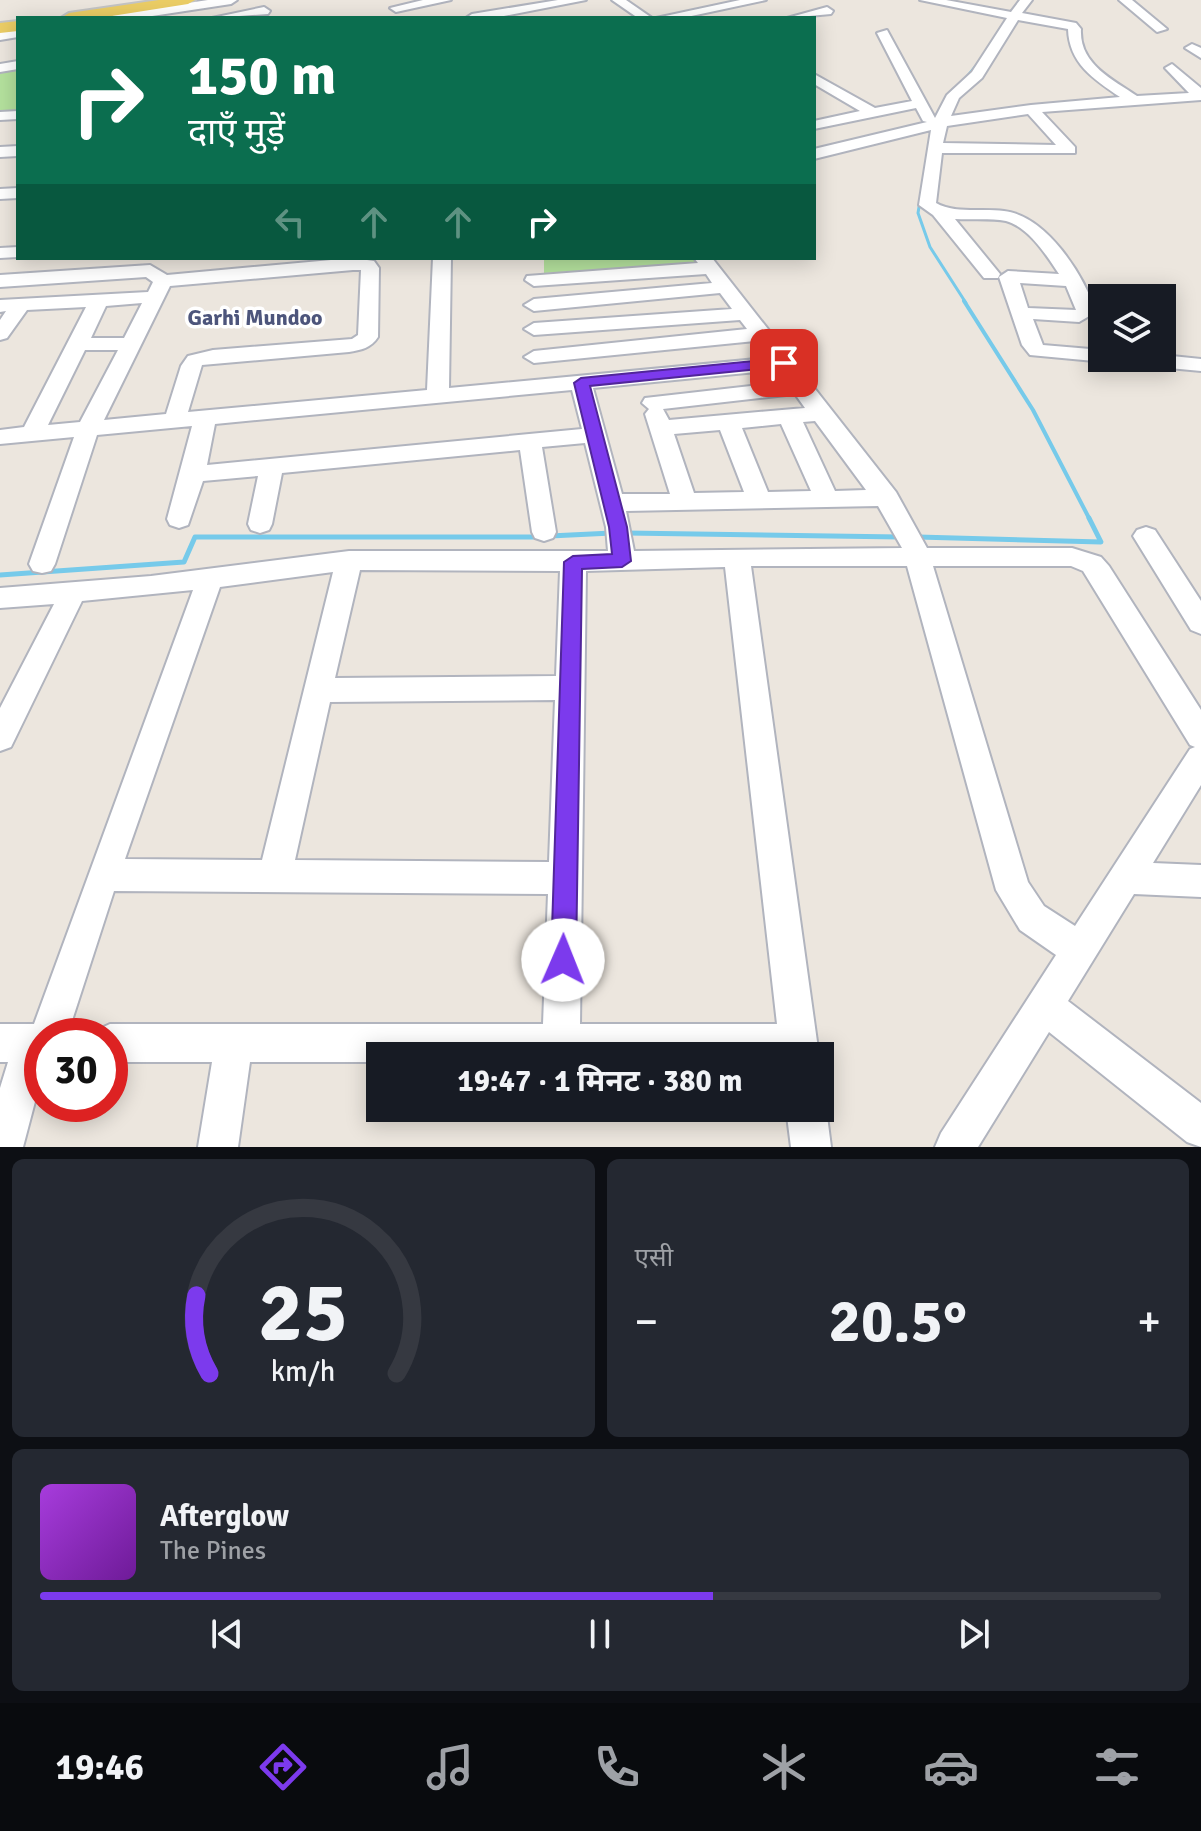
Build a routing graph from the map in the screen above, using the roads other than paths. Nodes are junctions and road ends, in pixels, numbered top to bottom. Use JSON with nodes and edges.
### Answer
{"nodes":[{"id":1,"x":188,"y":0,"type":"edge"},
{"id":2,"x":231,"y":0,"type":"edge"},
{"id":3,"x":445,"y":0,"type":"edge"},
{"id":4,"x":580,"y":0,"type":"edge"},
{"id":5,"x":618,"y":0,"type":"edge"},
{"id":6,"x":693,"y":0,"type":"edge"},
{"id":7,"x":760,"y":0,"type":"edge"},
{"id":8,"x":813,"y":0,"type":"edge"},
{"id":9,"x":926,"y":0,"type":"edge"},
{"id":10,"x":1026,"y":0,"type":"edge"},
{"id":11,"x":1125,"y":0,"type":"edge"},
{"id":12,"x":963,"y":3,"type":"edge"},
{"id":13,"x":549,"y":5,"type":"junction"},
{"id":14,"x":395,"y":9,"type":"edge"},
{"id":15,"x":709,"y":9,"type":"junction"},
{"id":16,"x":172,"y":10,"type":"edge"},
{"id":17,"x":264,"y":11,"type":"dead end"},
{"id":18,"x":1010,"y":15,"type":"junction"},
{"id":19,"x":95,"y":16,"type":"edge"},
{"id":20,"x":129,"y":16,"type":"edge"},
{"id":21,"x":231,"y":16,"type":"edge"},
{"id":22,"x":484,"y":16,"type":"edge"},
{"id":23,"x":564,"y":16,"type":"edge"},
{"id":24,"x":643,"y":16,"type":"edge"},
{"id":25,"x":672,"y":16,"type":"edge"},
{"id":26,"x":802,"y":16,"type":"edge"},
{"id":27,"x":1161,"y":29,"type":"dead end"},
{"id":28,"x":883,"y":33,"type":"dead end"},
{"id":29,"x":12,"y":50,"type":"dead end"},
{"id":30,"x":16,"y":60,"type":"edge"},
{"id":31,"x":1172,"y":68,"type":"dead end"},
{"id":32,"x":816,"y":79,"type":"edge"},
{"id":33,"x":979,"y":92,"type":"junction"},
{"id":34,"x":1201,"y":96,"type":"edge"},
{"id":35,"x":1134,"y":101,"type":"junction"},
{"id":36,"x":921,"y":103,"type":"junction"},
{"id":37,"x":1031,"y":109,"type":"junction"},
{"id":38,"x":1012,"y":111,"type":"junction"},
{"id":39,"x":873,"y":113,"type":"junction"},
{"id":40,"x":936,"y":124,"type":"junction"},
{"id":41,"x":816,"y":127,"type":"edge"},
{"id":42,"x":816,"y":128,"type":"edge"},
{"id":43,"x":842,"y":147,"type":"junction"},
{"id":44,"x":935,"y":148,"type":"junction"},
{"id":45,"x":816,"y":154,"type":"edge"},
{"id":46,"x":940,"y":212,"type":"junction"},
{"id":47,"x":442,"y":260,"type":"edge"},
{"id":48,"x":529,"y":260,"type":"edge"},
{"id":49,"x":353,"y":261,"type":"edge"},
{"id":50,"x":707,"y":263,"type":"edge"},
{"id":51,"x":244,"y":266,"type":"edge"},
{"id":52,"x":991,"y":274,"type":"dead end"},
{"id":53,"x":534,"y":280,"type":"junction"},
{"id":54,"x":0,"y":281,"type":"edge"},
{"id":55,"x":1075,"y":281,"type":"junction"},
{"id":56,"x":726,"y":287,"type":"junction"},
{"id":57,"x":158,"y":289,"type":"junction"},
{"id":58,"x":100,"y":299,"type":"junction"},
{"id":59,"x":21,"y":305,"type":"junction"},
{"id":60,"x":534,"y":305,"type":"junction"},
{"id":61,"x":0,"y":306,"type":"edge"},
{"id":62,"x":1021,"y":313,"type":"junction"},
{"id":63,"x":746,"y":314,"type":"junction"},
{"id":64,"x":534,"y":329,"type":"junction"},
{"id":65,"x":0,"y":334,"type":"edge"},
{"id":66,"x":762,"y":334,"type":"junction"},
{"id":67,"x":76,"y":344,"type":"junction"},
{"id":68,"x":130,"y":344,"type":"junction"},
{"id":69,"x":534,"y":357,"type":"junction"},
{"id":70,"x":784,"y":363,"type":"junction"},
{"id":71,"x":1201,"y":365,"type":"edge"},
{"id":72,"x":645,"y":377,"type":"junction"},
{"id":73,"x":581,"y":383,"type":"junction"},
{"id":74,"x":535,"y":387,"type":"junction"},
{"id":75,"x":803,"y":387,"type":"junction"},
{"id":76,"x":438,"y":395,"type":"junction"},
{"id":77,"x":653,"y":403,"type":"junction"},
{"id":78,"x":822,"y":413,"type":"junction"},
{"id":79,"x":789,"y":416,"type":"junction"},
{"id":80,"x":205,"y":417,"type":"junction"},
{"id":81,"x":175,"y":420,"type":"junction"},
{"id":82,"x":728,"y":421,"type":"junction"},
{"id":83,"x":661,"y":428,"type":"junction"},
{"id":84,"x":88,"y":429,"type":"junction"},
{"id":85,"x":32,"y":434,"type":"junction"},
{"id":86,"x":595,"y":435,"type":"junction"},
{"id":87,"x":0,"y":437,"type":"edge"},
{"id":88,"x":530,"y":441,"type":"junction"},
{"id":89,"x":271,"y":467,"type":"junction"},
{"id":90,"x":193,"y":474,"type":"junction"},
{"id":91,"x":887,"y":498,"type":"junction"},
{"id":92,"x":827,"y":499,"type":"junction"},
{"id":93,"x":760,"y":501,"type":"junction"},
{"id":94,"x":685,"y":502,"type":"junction"},
{"id":95,"x":179,"y":519,"type":"dead end"},
{"id":96,"x":260,"y":524,"type":"dead end"},
{"id":97,"x":544,"y":532,"type":"dead end"},
{"id":98,"x":618,"y":533,"type":"junction"},
{"id":99,"x":1146,"y":536,"type":"dead end"},
{"id":100,"x":912,"y":545,"type":"junction"},
{"id":101,"x":737,"y":557,"type":"junction"},
{"id":102,"x":349,"y":560,"type":"junction"},
{"id":103,"x":573,"y":562,"type":"junction"},
{"id":104,"x":42,"y":564,"type":"dead end"},
{"id":105,"x":210,"y":579,"type":"junction"},
{"id":106,"x":73,"y":593,"type":"junction"},
{"id":107,"x":0,"y":598,"type":"edge"},
{"id":108,"x":1201,"y":623,"type":"edge"},
{"id":109,"x":570,"y":688,"type":"junction"},
{"id":110,"x":318,"y":690,"type":"junction"},
{"id":111,"x":2,"y":732,"type":"edge"},
{"id":112,"x":1201,"y":736,"type":"edge"},
{"id":113,"x":1201,"y":758,"type":"edge"},
{"id":114,"x":103,"y":875,"type":"junction"},
{"id":115,"x":274,"y":878,"type":"junction"},
{"id":116,"x":565,"y":878,"type":"junction"},
{"id":117,"x":1124,"y":878,"type":"junction"},
{"id":118,"x":1201,"y":881,"type":"edge"},
{"id":119,"x":1079,"y":950,"type":"junction"},
{"id":120,"x":1045,"y":1006,"type":"junction"},
{"id":121,"x":41,"y":1018,"type":"edge"},
{"id":122,"x":235,"y":1042,"type":"junction"},
{"id":123,"x":366,"y":1042,"type":"edge"},
{"id":124,"x":561,"y":1042,"type":"edge"},
{"id":125,"x":798,"y":1042,"type":"edge"},
{"id":126,"x":128,"y":1043,"type":"edge"},
{"id":127,"x":24,"y":1068,"type":"edge"},
{"id":128,"x":808,"y":1122,"type":"edge"},
{"id":129,"x":1201,"y":1128,"type":"edge"},
{"id":130,"x":3,"y":1147,"type":"edge"},
{"id":131,"x":218,"y":1147,"type":"edge"},
{"id":132,"x":811,"y":1147,"type":"edge"},
{"id":133,"x":955,"y":1147,"type":"edge"}],
"edges":[{"from":1,"to":16,"type":"main road"},
{"from":2,"to":16,"type":"street"},
{"from":3,"to":14,"type":"street"},
{"from":4,"to":13,"type":"street"},
{"from":5,"to":24,"type":"street"},
{"from":6,"to":15,"type":"street"},
{"from":7,"to":15,"type":"street"},
{"from":8,"to":26,"type":"street"},
{"from":9,"to":12,"type":"street"},
{"from":10,"to":18,"type":"street"},
{"from":11,"to":27,"type":"street"},
{"from":12,"to":18,"type":"street"},
{"from":13,"to":22,"type":"street"},
{"from":13,"to":23,"type":"street"},
{"from":15,"to":25,"type":"street"},
{"from":16,"to":19,"type":"main road"},
{"from":16,"to":20,"type":"street"},
{"from":17,"to":21,"type":"street"},
{"from":18,"to":33,"type":"street"},
{"from":18,"to":35,"type":"street"},
{"from":28,"to":36,"type":"street"},
{"from":29,"to":30,"type":"street"},
{"from":31,"to":34,"type":"street"},
{"from":32,"to":39,"type":"street"},
{"from":33,"to":38,"type":"street"},
{"from":33,"to":40,"type":"street"},
{"from":34,"to":35,"type":"street"},
{"from":35,"to":37,"type":"street"},
{"from":36,"to":39,"type":"street"},
{"from":36,"to":40,"type":"street"},
{"from":37,"to":38,"type":"street"},
{"from":37,"to":44,"type":"street"},
{"from":38,"to":40,"type":"street"},
{"from":39,"to":41,"type":"street"},
{"from":40,"to":43,"type":"street"},
{"from":40,"to":44,"type":"street"},
{"from":42,"to":43,"type":"street"},
{"from":43,"to":45,"type":"street"},
{"from":44,"to":46,"type":"street"},
{"from":46,"to":52,"type":"street"},
{"from":46,"to":55,"type":"street"},
{"from":47,"to":76,"type":"street"},
{"from":48,"to":53,"type":"street"},
{"from":49,"to":51,"type":"street"},
{"from":49,"to":81,"type":"street"},
{"from":50,"to":53,"type":"street"},
{"from":50,"to":56,"type":"street"},
{"from":51,"to":57,"type":"street"},
{"from":53,"to":60,"type":"street"},
{"from":54,"to":57,"type":"street"},
{"from":55,"to":62,"type":"street"},
{"from":55,"to":62,"type":"street"},
{"from":56,"to":60,"type":"street"},
{"from":56,"to":63,"type":"street"},
{"from":57,"to":58,"type":"street"},
{"from":57,"to":68,"type":"street"},
{"from":58,"to":59,"type":"street"},
{"from":58,"to":67,"type":"street"},
{"from":59,"to":61,"type":"street"},
{"from":59,"to":65,"type":"street"},
{"from":60,"to":64,"type":"street"},
{"from":62,"to":71,"type":"street"},
{"from":63,"to":64,"type":"street"},
{"from":63,"to":66,"type":"street"},
{"from":64,"to":69,"type":"street"},
{"from":66,"to":69,"type":"street"},
{"from":66,"to":70,"type":"street"},
{"from":67,"to":68,"type":"street"},
{"from":67,"to":85,"type":"street"},
{"from":68,"to":84,"type":"street"},
{"from":69,"to":74,"type":"street"},
{"from":70,"to":72,"type":"street"},
{"from":70,"to":75,"type":"street"},
{"from":72,"to":73,"type":"street"},
{"from":72,"to":77,"type":"street"},
{"from":73,"to":74,"type":"street"},
{"from":73,"to":86,"type":"street"},
{"from":74,"to":76,"type":"street"},
{"from":75,"to":77,"type":"street"},
{"from":75,"to":78,"type":"street"},
{"from":76,"to":80,"type":"street"},
{"from":77,"to":83,"type":"street"},
{"from":78,"to":79,"type":"street"},
{"from":78,"to":91,"type":"street"},
{"from":79,"to":82,"type":"street"},
{"from":79,"to":92,"type":"street"},
{"from":80,"to":81,"type":"street"},
{"from":80,"to":90,"type":"street"},
{"from":81,"to":84,"type":"street"},
{"from":82,"to":83,"type":"street"},
{"from":82,"to":93,"type":"street"},
{"from":83,"to":94,"type":"street"},
{"from":84,"to":85,"type":"street"},
{"from":84,"to":104,"type":"street"},
{"from":85,"to":87,"type":"street"},
{"from":86,"to":88,"type":"street"},
{"from":86,"to":98,"type":"street"},
{"from":88,"to":89,"type":"street"},
{"from":88,"to":97,"type":"street"},
{"from":89,"to":90,"type":"street"},
{"from":89,"to":96,"type":"street"},
{"from":90,"to":95,"type":"street"},
{"from":91,"to":92,"type":"street"},
{"from":91,"to":100,"type":"street"},
{"from":92,"to":93,"type":"street"},
{"from":93,"to":94,"type":"street"},
{"from":94,"to":98,"type":"street"},
{"from":98,"to":101,"type":"street"},
{"from":98,"to":103,"type":"street"},
{"from":99,"to":108,"type":"street"},
{"from":100,"to":101,"type":"street"},
{"from":100,"to":112,"type":"street"},
{"from":100,"to":119,"type":"street"},
{"from":101,"to":125,"type":"street"},
{"from":102,"to":103,"type":"street"},
{"from":102,"to":105,"type":"street"},
{"from":102,"to":110,"type":"street"},
{"from":103,"to":109,"type":"street"},
{"from":105,"to":106,"type":"street"},
{"from":105,"to":114,"type":"street"},
{"from":106,"to":107,"type":"street"},
{"from":106,"to":111,"type":"street"},
{"from":109,"to":110,"type":"street"},
{"from":109,"to":116,"type":"street"},
{"from":110,"to":115,"type":"street"},
{"from":113,"to":117,"type":"street"},
{"from":114,"to":115,"type":"street"},
{"from":114,"to":121,"type":"street"},
{"from":115,"to":116,"type":"street"},
{"from":116,"to":124,"type":"street"},
{"from":117,"to":118,"type":"street"},
{"from":117,"to":119,"type":"street"},
{"from":119,"to":120,"type":"street"},
{"from":120,"to":129,"type":"street"},
{"from":120,"to":133,"type":"street"},
{"from":122,"to":123,"type":"street"},
{"from":122,"to":126,"type":"street"},
{"from":122,"to":131,"type":"street"},
{"from":127,"to":130,"type":"street"},
{"from":128,"to":132,"type":"street"}]}
